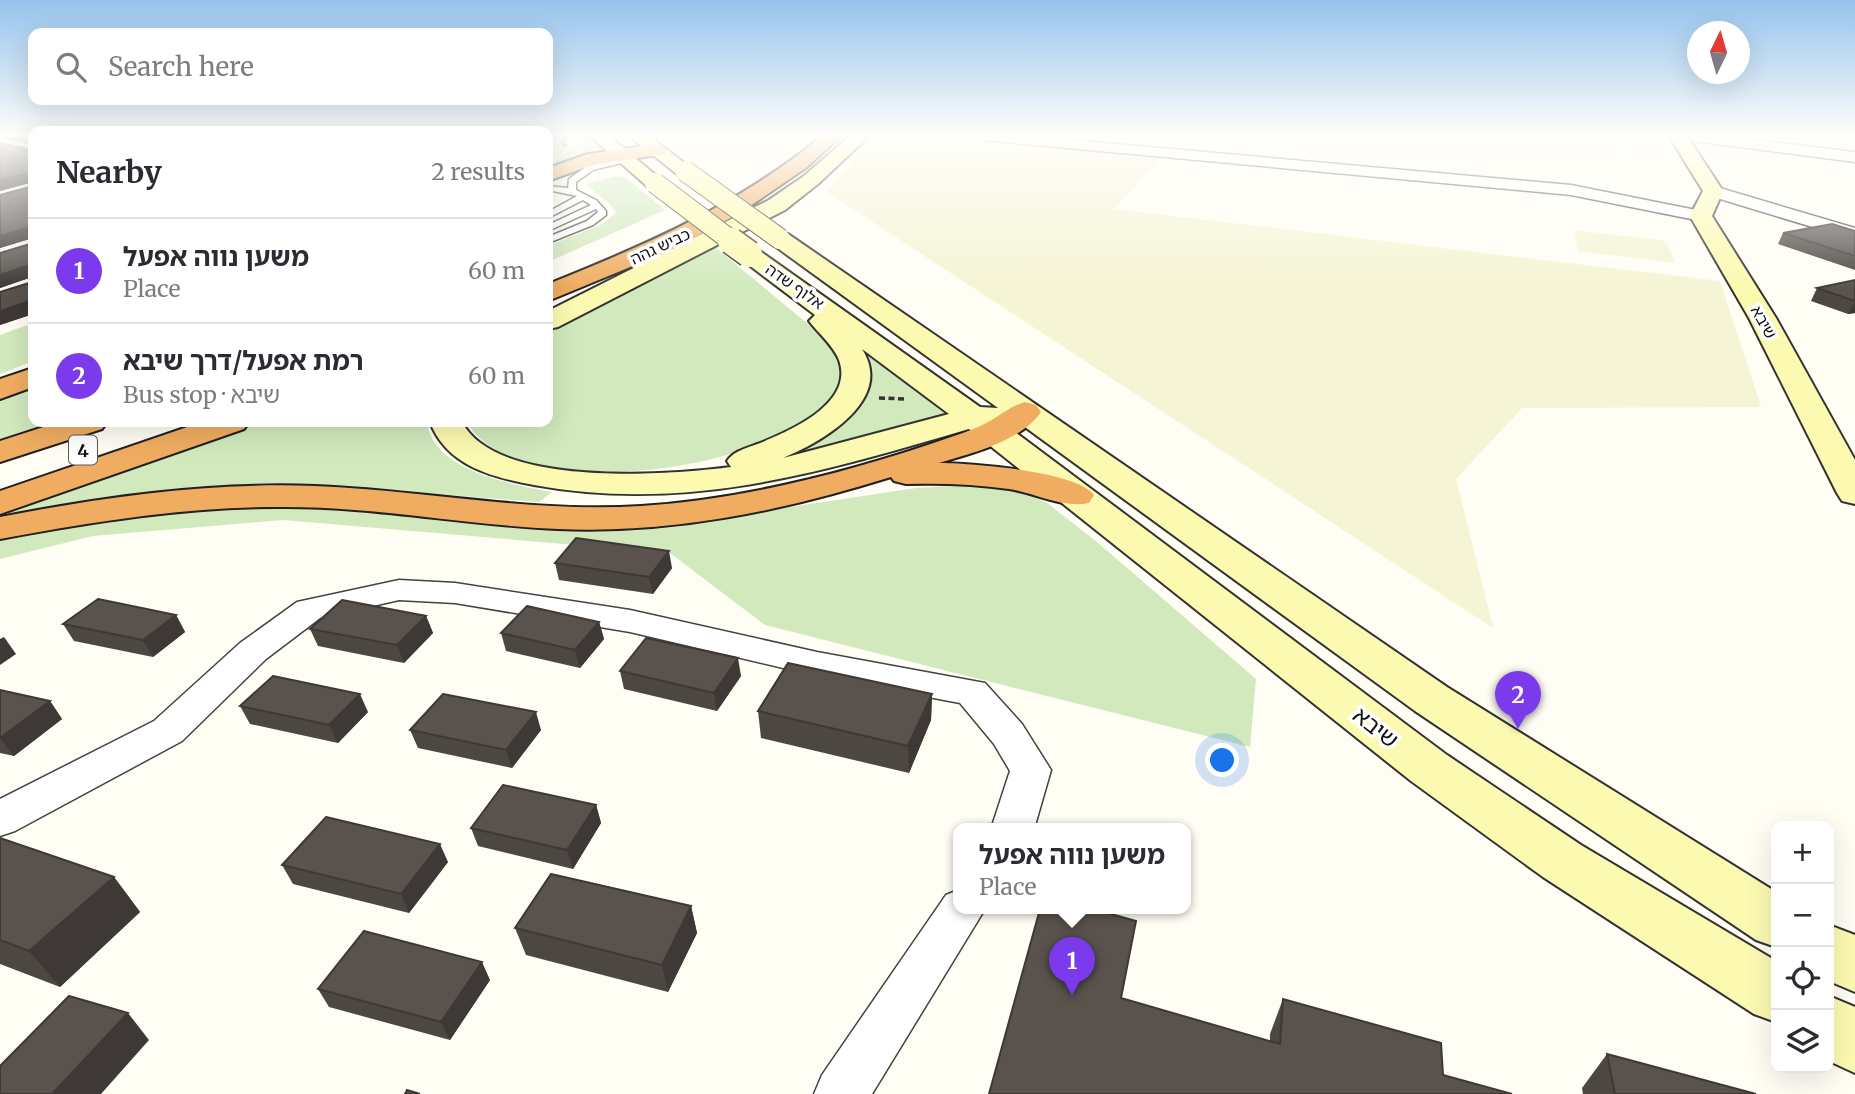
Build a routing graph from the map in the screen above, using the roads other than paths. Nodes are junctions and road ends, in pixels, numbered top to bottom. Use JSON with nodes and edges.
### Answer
{"nodes":[{"id":1,"x":573,"y":187,"type":"edge"},
{"id":2,"x":661,"y":187,"type":"edge"},
{"id":3,"x":707,"y":187,"type":"edge"},
{"id":4,"x":731,"y":187,"type":"edge"},
{"id":5,"x":770,"y":187,"type":"edge"},
{"id":6,"x":801,"y":187,"type":"edge"},
{"id":7,"x":1539,"y":187,"type":"edge"},
{"id":8,"x":1700,"y":187,"type":"edge"},
{"id":9,"x":582,"y":197,"type":"junction"},
{"id":10,"x":1707,"y":203,"type":"junction"},
{"id":11,"x":596,"y":206,"type":"junction"},
{"id":12,"x":553,"y":212,"type":"edge"},
{"id":13,"x":553,"y":226,"type":"edge"},
{"id":14,"x":1855,"y":234,"type":"edge"},
{"id":15,"x":553,"y":238,"type":"edge"},
{"id":16,"x":653,"y":269,"type":"junction"},
{"id":17,"x":553,"y":270,"type":"edge"},
{"id":18,"x":792,"y":285,"type":"junction"},
{"id":19,"x":553,"y":291,"type":"edge"},
{"id":20,"x":553,"y":309,"type":"edge"},
{"id":21,"x":553,"y":319,"type":"edge"},
{"id":22,"x":28,"y":379,"type":"edge"},
{"id":23,"x":0,"y":390,"type":"edge"},
{"id":24,"x":986,"y":422,"type":"junction"},
{"id":25,"x":77,"y":427,"type":"edge"},
{"id":26,"x":151,"y":427,"type":"edge"},
{"id":27,"x":219,"y":427,"type":"edge"},
{"id":28,"x":448,"y":427,"type":"edge"},
{"id":29,"x":0,"y":452,"type":"edge"},
{"id":30,"x":0,"y":478,"type":"edge"},
{"id":31,"x":596,"y":484,"type":"junction"},
{"id":32,"x":831,"y":485,"type":"junction"},
{"id":33,"x":1855,"y":493,"type":"edge"},
{"id":34,"x":1076,"y":495,"type":"junction"},
{"id":35,"x":0,"y":503,"type":"edge"},
{"id":36,"x":0,"y":528,"type":"edge"},
{"id":37,"x":0,"y":819,"type":"edge"},
{"id":38,"x":1014,"y":823,"type":"edge"},
{"id":39,"x":959,"y":914,"type":"edge"},
{"id":40,"x":1771,"y":919,"type":"edge"},
{"id":41,"x":1834,"y":954,"type":"edge"},
{"id":42,"x":1855,"y":965,"type":"edge"},
{"id":43,"x":1771,"y":991,"type":"edge"},
{"id":44,"x":1834,"y":1029,"type":"edge"},
{"id":45,"x":1855,"y":1042,"type":"edge"},
{"id":46,"x":841,"y":1094,"type":"edge"}],
"edges":[{"from":1,"to":9,"type":"lane"},
{"from":2,"to":18,"type":"main road","name":"אלוף שדה","bridge":true},
{"from":3,"to":24,"type":"main road","name":"אלוף שדה","bridge":true},
{"from":4,"to":17,"type":"highway","name":"כביש גהה"},
{"from":5,"to":19,"type":"highway","name":"כביש גהה"},
{"from":6,"to":16,"type":"main road"},
{"from":7,"to":10,"type":"street"},
{"from":8,"to":10,"type":"main road","name":"שיבא"},
{"from":9,"to":11,"type":"lane"},
{"from":9,"to":12,"type":"lane"},
{"from":10,"to":14,"type":"street"},
{"from":10,"to":33,"type":"main road","name":"שיבא"},
{"from":11,"to":13,"type":"lane"},
{"from":11,"to":15,"type":"lane"},
{"from":16,"to":20,"type":"highway"},
{"from":16,"to":21,"type":"main road"},
{"from":18,"to":24,"type":"main road","name":"אלוף שדה"},
{"from":18,"to":31,"type":"main road"},
{"from":22,"to":23,"type":"highway"},
{"from":24,"to":31,"type":"main road"},
{"from":24,"to":32,"type":"highway"},
{"from":24,"to":34,"type":"main road","name":"שיבא"},
{"from":24,"to":40,"type":"main road"},
{"from":25,"to":29,"type":"highway","number":"4"},
{"from":26,"to":30,"type":"highway","number":"4"},
{"from":27,"to":35,"type":"highway"},
{"from":28,"to":31,"type":"main road"},
{"from":32,"to":34,"type":"highway"},
{"from":32,"to":36,"type":"highway"},
{"from":34,"to":43,"type":"main road","name":"שיבא"},
{"from":37,"to":38,"type":"street"},
{"from":39,"to":46,"type":"street"},
{"from":41,"to":42,"type":"main road"},
{"from":44,"to":45,"type":"main road"}]}
